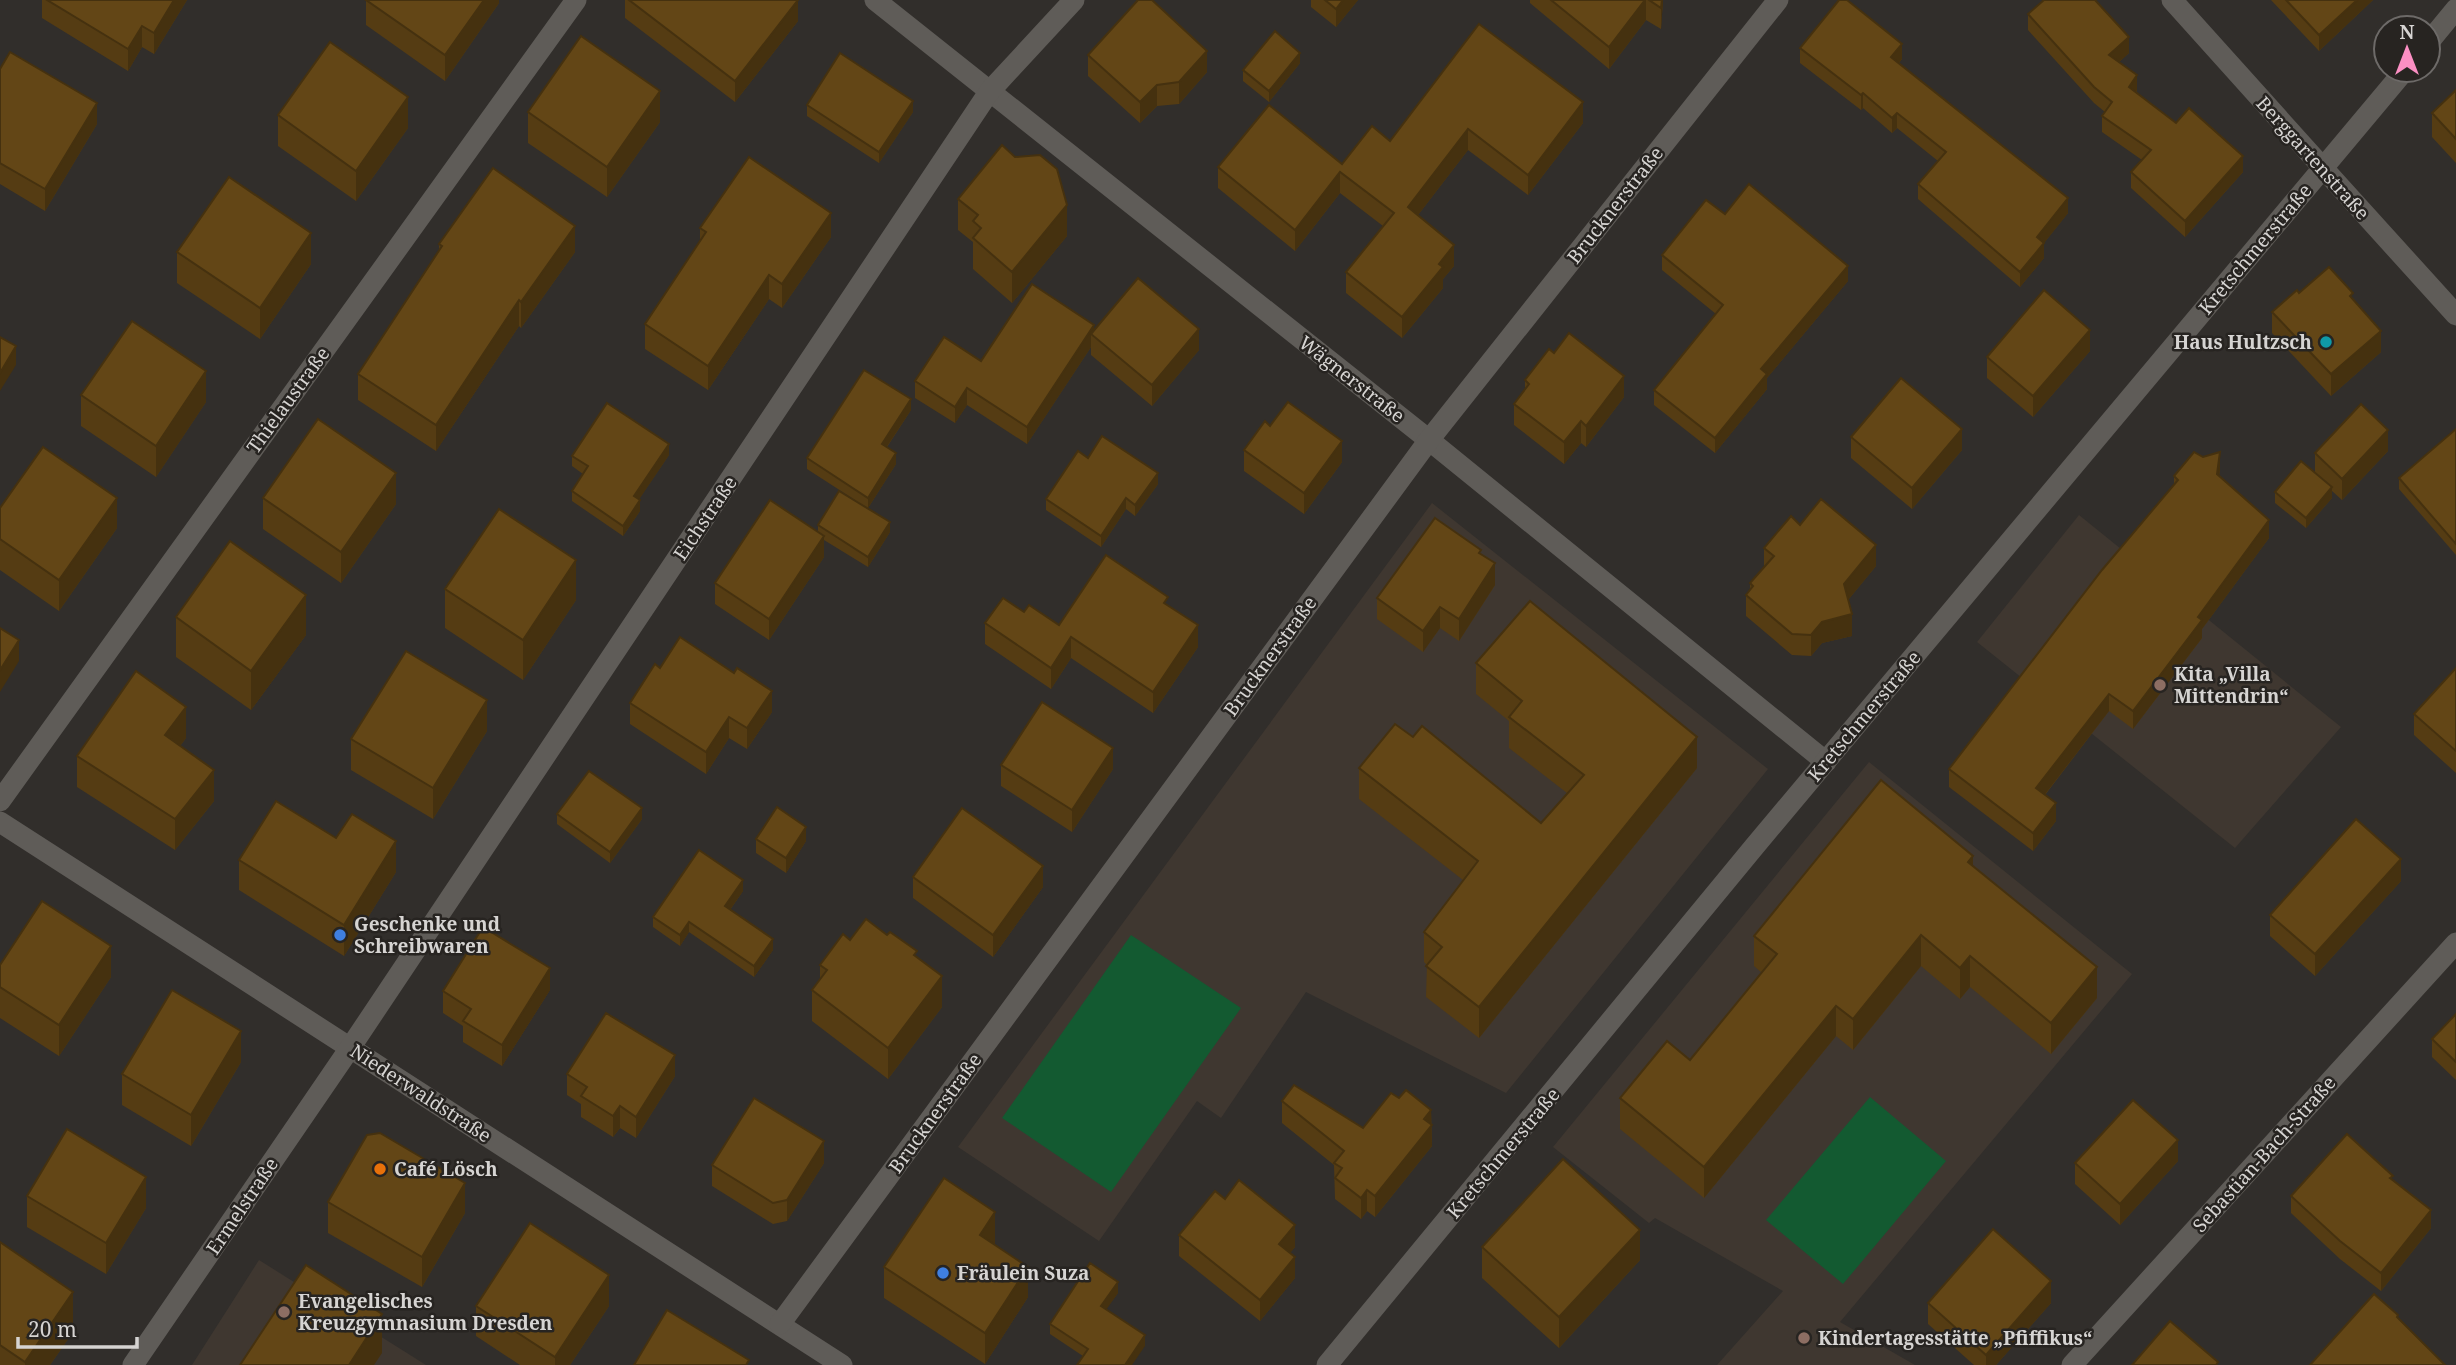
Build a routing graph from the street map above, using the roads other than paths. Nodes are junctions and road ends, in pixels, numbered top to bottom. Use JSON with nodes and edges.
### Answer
{"nodes":[{"id":1,"x":576,"y":0,"type":"edge"},
{"id":2,"x":875,"y":0,"type":"edge"},
{"id":3,"x":1074,"y":0,"type":"edge"},
{"id":4,"x":1779,"y":0,"type":"edge"},
{"id":5,"x":2172,"y":0,"type":"edge"},
{"id":6,"x":2456,"y":9,"type":"edge"},
{"id":7,"x":2442,"y":26,"type":"edge"},
{"id":8,"x":2393,"y":84,"type":"edge"},
{"id":9,"x":989,"y":92,"type":"junction"},
{"id":10,"x":2323,"y":168,"type":"junction"},
{"id":11,"x":2456,"y":315,"type":"edge"},
{"id":12,"x":1429,"y":440,"type":"junction"},
{"id":13,"x":1826,"y":762,"type":"junction"},
{"id":14,"x":0,"y":801,"type":"edge"},
{"id":15,"x":0,"y":822,"type":"edge"},
{"id":16,"x":2456,"y":943,"type":"edge"},
{"id":17,"x":350,"y":1048,"type":"junction"},
{"id":18,"x":780,"y":1324,"type":"junction"},
{"id":19,"x":133,"y":1365,"type":"edge"},
{"id":20,"x":842,"y":1365,"type":"edge"},
{"id":21,"x":1327,"y":1365,"type":"edge"},
{"id":22,"x":2072,"y":1365,"type":"edge"}],
"edges":[{"from":1,"to":14,"type":"street","name":"Thielaustraße"},
{"from":2,"to":9,"type":"street","name":"Wägnerstraße"},
{"from":3,"to":9,"type":"street","name":"Eichstraße"},
{"from":4,"to":12,"type":"street","name":"Brucknerstraße"},
{"from":5,"to":10,"type":"street","name":"Berggartenstraße"},
{"from":6,"to":7,"type":"street"},
{"from":8,"to":10,"type":"street","name":"Kretschmerstraße"},
{"from":9,"to":12,"type":"street","name":"Wägnerstraße"},
{"from":9,"to":17,"type":"street","name":"Eichstraße"},
{"from":10,"to":11,"type":"street","name":"Berggartenstraße"},
{"from":10,"to":13,"type":"street","name":"Kretschmerstraße"},
{"from":12,"to":13,"type":"street","name":"Wägnerstraße"},
{"from":12,"to":18,"type":"street","name":"Brucknerstraße"},
{"from":13,"to":21,"type":"street","name":"Kretschmerstraße"},
{"from":15,"to":17,"type":"street","name":"Niederwaldstraße"},
{"from":16,"to":22,"type":"street","name":"Sebastian-Bach-Straße"},
{"from":17,"to":18,"type":"street","name":"Niederwaldstraße"},
{"from":17,"to":19,"type":"street","name":"Ermelstraße"},
{"from":18,"to":20,"type":"street","name":"Niederwaldstraße"}]}
